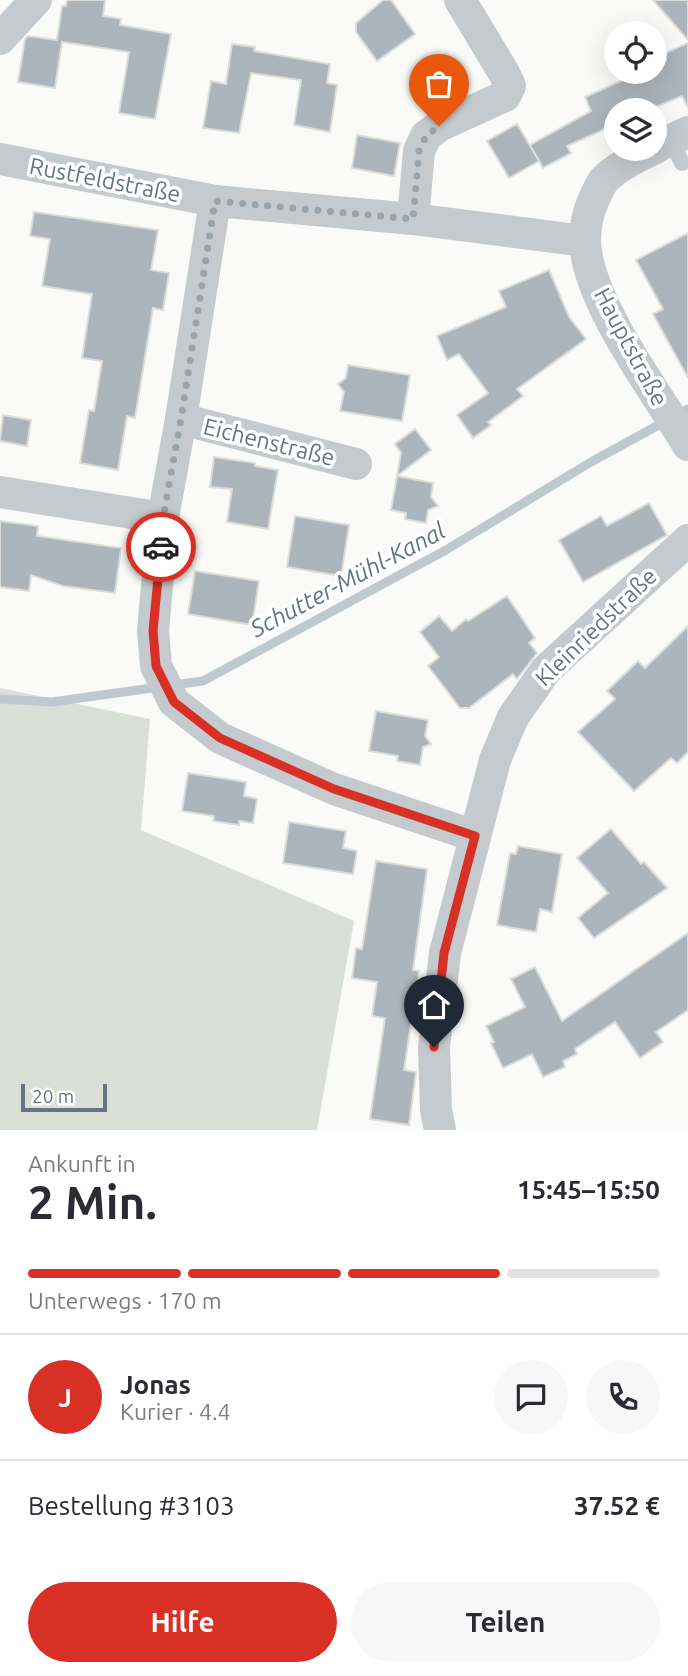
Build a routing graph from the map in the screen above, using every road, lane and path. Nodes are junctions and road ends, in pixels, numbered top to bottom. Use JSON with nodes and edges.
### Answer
{"nodes":[{"id":1,"x":36,"y":0,"type":"edge"},
{"id":2,"x":460,"y":0,"type":"edge"},
{"id":3,"x":0,"y":39,"type":"edge"},
{"id":4,"x":670,"y":147,"type":"edge"},
{"id":5,"x":0,"y":159,"type":"edge"},
{"id":6,"x":215,"y":201,"type":"junction"},
{"id":7,"x":413,"y":219,"type":"junction"},
{"id":8,"x":585,"y":242,"type":"junction"},
{"id":9,"x":181,"y":419,"type":"junction"},
{"id":10,"x":684,"y":439,"type":"edge"},
{"id":11,"x":356,"y":464,"type":"dead end"},
{"id":12,"x":0,"y":492,"type":"edge"},
{"id":13,"x":163,"y":518,"type":"junction"},
{"id":14,"x":688,"y":540,"type":"edge"},
{"id":15,"x":475,"y":836,"type":"junction"},
{"id":16,"x":440,"y":1130,"type":"edge"}],
"edges":[{"from":1,"to":3,"type":"street"},
{"from":2,"to":7,"type":"street"},
{"from":4,"to":8,"type":"street","name":"Hauptstraße"},
{"from":5,"to":6,"type":"street","name":"Rustfeldstraße"},
{"from":6,"to":7,"type":"street","name":"Rustfeldstraße"},
{"from":6,"to":9,"type":"street","name":"Eichenstraße"},
{"from":7,"to":8,"type":"street","name":"Rustfeldstraße"},
{"from":8,"to":10,"type":"street","name":"Hauptstraße"},
{"from":9,"to":11,"type":"street","name":"Eichenstraße"},
{"from":9,"to":13,"type":"street","name":"Eichenstraße"},
{"from":12,"to":13,"type":"street"},
{"from":13,"to":15,"type":"street","name":"Eichenstraße"},
{"from":14,"to":15,"type":"street","name":"Kleinriedstraße"},
{"from":15,"to":16,"type":"street","name":"Kleinriedstraße"}]}
